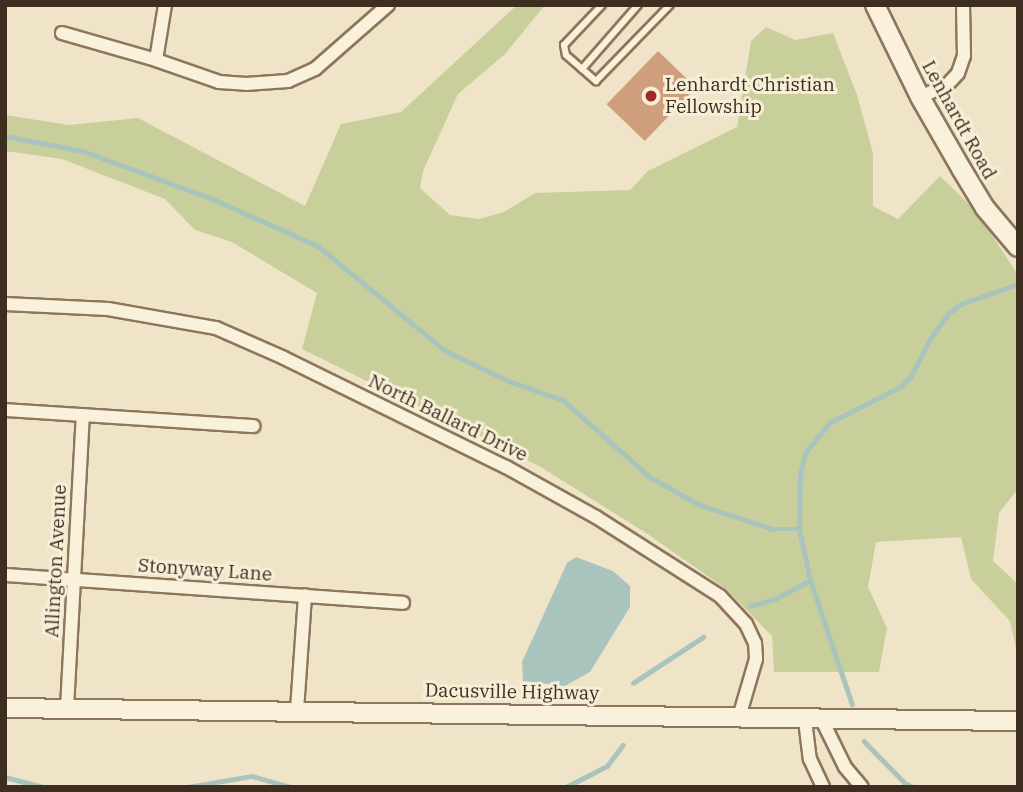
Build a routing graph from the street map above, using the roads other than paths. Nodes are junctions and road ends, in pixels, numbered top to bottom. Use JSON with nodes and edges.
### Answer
{"nodes":[{"id":1,"x":165,"y":5,"type":"edge"},
{"id":2,"x":388,"y":5,"type":"edge"},
{"id":3,"x":602,"y":5,"type":"edge"},
{"id":4,"x":638,"y":5,"type":"edge"},
{"id":5,"x":670,"y":5,"type":"edge"},
{"id":6,"x":875,"y":5,"type":"edge"},
{"id":7,"x":963,"y":5,"type":"edge"},
{"id":8,"x":62,"y":33,"type":"dead end"},
{"id":9,"x":156,"y":60,"type":"junction"},
{"id":10,"x":582,"y":69,"type":"junction"},
{"id":11,"x":920,"y":97,"type":"junction"},
{"id":12,"x":1018,"y":247,"type":"edge"},
{"id":13,"x":5,"y":304,"type":"edge"},
{"id":14,"x":5,"y":410,"type":"edge"},
{"id":15,"x":83,"y":415,"type":"junction"},
{"id":16,"x":253,"y":426,"type":"dead end"},
{"id":17,"x":5,"y":575,"type":"edge"},
{"id":18,"x":74,"y":580,"type":"junction"},
{"id":19,"x":305,"y":595,"type":"junction"},
{"id":20,"x":403,"y":603,"type":"dead end"},
{"id":21,"x":5,"y":708,"type":"edge"},
{"id":22,"x":67,"y":708,"type":"junction"},
{"id":23,"x":297,"y":710,"type":"junction"},
{"id":24,"x":740,"y":717,"type":"junction"},
{"id":25,"x":813,"y":720,"type":"junction"},
{"id":26,"x":1018,"y":720,"type":"edge"},
{"id":27,"x":823,"y":787,"type":"edge"},
{"id":28,"x":862,"y":787,"type":"edge"}],
"edges":[{"from":1,"to":9,"type":"street"},
{"from":2,"to":9,"type":"street"},
{"from":3,"to":10,"type":"lane"},
{"from":4,"to":10,"type":"lane"},
{"from":5,"to":10,"type":"lane"},
{"from":6,"to":11,"type":"main road","name":"Lenhardt Road"},
{"from":7,"to":11,"type":"street"},
{"from":8,"to":9,"type":"street"},
{"from":11,"to":12,"type":"main road","name":"Lenhardt Road"},
{"from":13,"to":24,"type":"street","name":"North Ballard Drive"},
{"from":14,"to":15,"type":"street"},
{"from":15,"to":16,"type":"street"},
{"from":15,"to":18,"type":"street","name":"Allington Avenue"},
{"from":17,"to":18,"type":"street","name":"Stonyway Lane"},
{"from":18,"to":19,"type":"street","name":"Stonyway Lane"},
{"from":18,"to":22,"type":"street","name":"Allington Avenue"},
{"from":19,"to":20,"type":"street","name":"Stonyway Lane"},
{"from":19,"to":23,"type":"street"},
{"from":21,"to":22,"type":"main road","name":"Dacusville Highway"},
{"from":22,"to":23,"type":"main road","name":"Dacusville Highway"},
{"from":23,"to":24,"type":"main road","name":"Dacusville Highway"},
{"from":24,"to":25,"type":"main road","name":"Dacusville Highway"},
{"from":25,"to":26,"type":"main road","name":"Dacusville Highway"},
{"from":25,"to":27,"type":"street"},
{"from":25,"to":28,"type":"street"}]}
